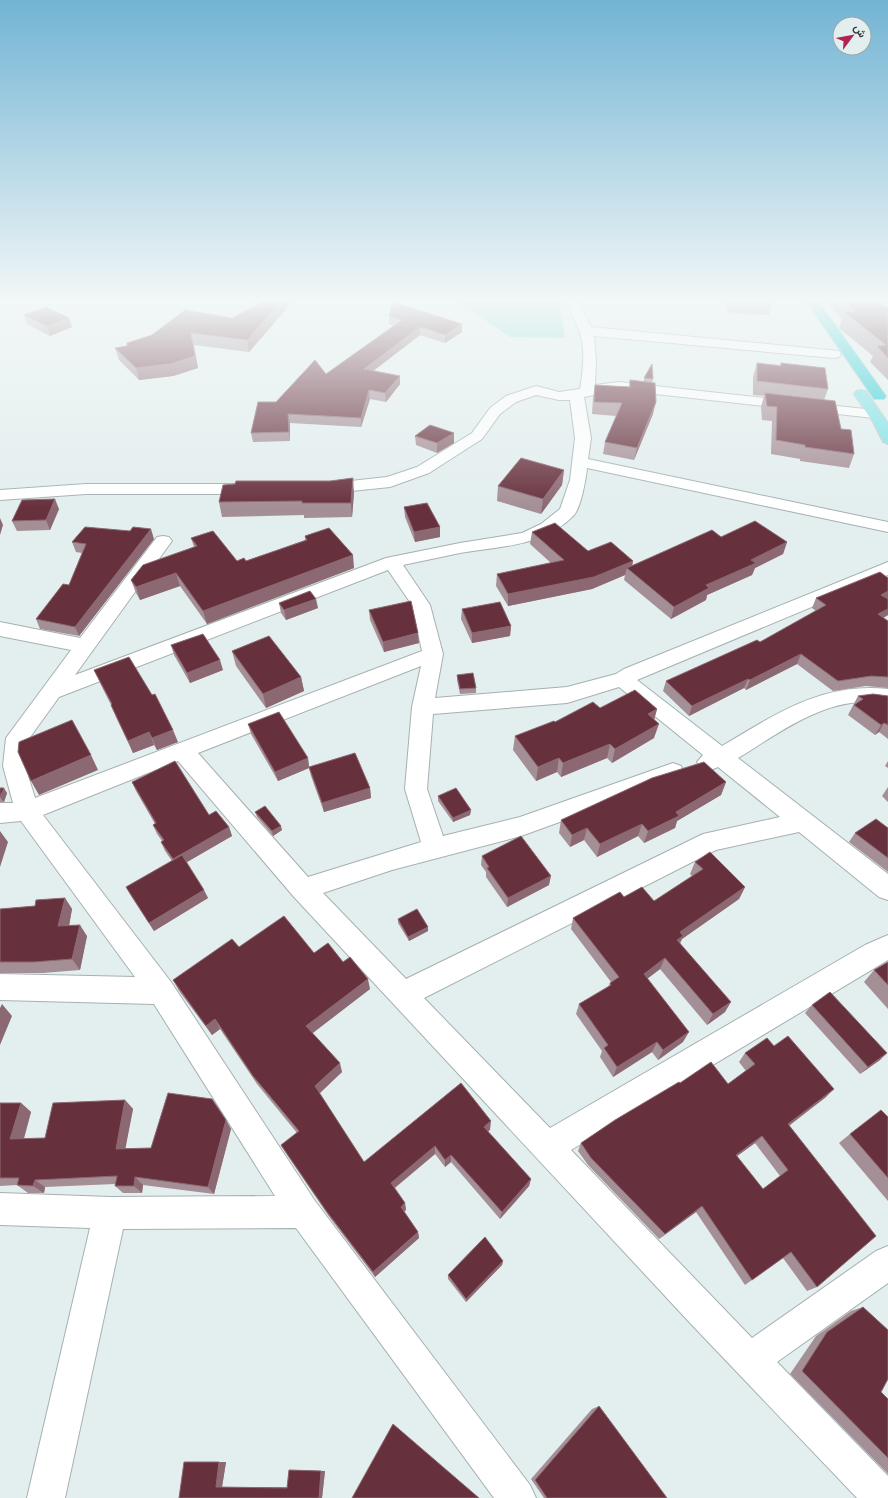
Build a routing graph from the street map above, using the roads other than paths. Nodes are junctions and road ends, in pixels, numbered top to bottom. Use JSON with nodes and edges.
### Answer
{"nodes":[{"id":1,"x":590,"y":368,"type":"edge"},
{"id":2,"x":859,"y":368,"type":"edge"},
{"id":3,"x":857,"y":389,"type":"dead end"},
{"id":4,"x":582,"y":394,"type":"junction"},
{"id":5,"x":879,"y":396,"type":"joint"},
{"id":6,"x":881,"y":412,"type":"edge"},
{"id":7,"x":888,"y":438,"type":"edge"},
{"id":8,"x":580,"y":462,"type":"junction"},
{"id":9,"x":266,"y":489,"type":"edge"},
{"id":10,"x":310,"y":489,"type":"edge"},
{"id":11,"x":0,"y":495,"type":"edge"},
{"id":12,"x":888,"y":527,"type":"edge"},
{"id":13,"x":163,"y":541,"type":"dead end"},
{"id":14,"x":392,"y":562,"type":"junction"},
{"id":15,"x":888,"y":568,"type":"edge"},
{"id":16,"x":0,"y":629,"type":"edge"},
{"id":17,"x":85,"y":646,"type":"junction"},
{"id":18,"x":433,"y":654,"type":"junction"},
{"id":19,"x":623,"y":679,"type":"junction"},
{"id":20,"x":51,"y":692,"type":"junction"},
{"id":21,"x":888,"y":698,"type":"edge"},
{"id":22,"x":423,"y":707,"type":"junction"},
{"id":23,"x":8,"y":736,"type":"edge"},
{"id":24,"x":182,"y":750,"type":"junction"},
{"id":25,"x":721,"y":758,"type":"junction"},
{"id":26,"x":13,"y":812,"type":"edge"},
{"id":27,"x":804,"y":822,"type":"junction"},
{"id":28,"x":435,"y":848,"type":"junction"},
{"id":29,"x":303,"y":889,"type":"junction"},
{"id":30,"x":888,"y":889,"type":"edge"},
{"id":31,"x":888,"y":947,"type":"edge"},
{"id":32,"x":0,"y":987,"type":"edge"},
{"id":33,"x":160,"y":991,"type":"junction"},
{"id":34,"x":403,"y":994,"type":"junction"},
{"id":35,"x":547,"y":1147,"type":"junction"},
{"id":36,"x":0,"y":1209,"type":"edge"},
{"id":37,"x":304,"y":1212,"type":"junction"},
{"id":38,"x":110,"y":1213,"type":"junction"},
{"id":39,"x":888,"y":1263,"type":"edge"},
{"id":40,"x":750,"y":1360,"type":"junction"},
{"id":41,"x":46,"y":1498,"type":"edge"},
{"id":42,"x":517,"y":1498,"type":"edge"},
{"id":43,"x":884,"y":1498,"type":"edge"}],
"edges":[{"from":1,"to":4,"type":"street"},
{"from":2,"to":5,"type":"highway"},
{"from":3,"to":6,"type":"main road"},
{"from":4,"to":6,"type":"street"},
{"from":4,"to":8,"type":"street"},
{"from":4,"to":10,"type":"street"},
{"from":5,"to":6,"type":"main road"},
{"from":6,"to":7,"type":"main road"},
{"from":8,"to":12,"type":"street"},
{"from":8,"to":14,"type":"street"},
{"from":9,"to":11,"type":"street"},
{"from":13,"to":17,"type":"street"},
{"from":14,"to":18,"type":"street"},
{"from":14,"to":20,"type":"street"},
{"from":15,"to":19,"type":"street"},
{"from":16,"to":17,"type":"street"},
{"from":17,"to":20,"type":"street"},
{"from":18,"to":22,"type":"street"},
{"from":18,"to":24,"type":"street"},
{"from":19,"to":22,"type":"street"},
{"from":19,"to":25,"type":"street"},
{"from":20,"to":23,"type":"street"},
{"from":21,"to":25,"type":"street"},
{"from":22,"to":28,"type":"street"},
{"from":23,"to":26,"type":"street"},
{"from":24,"to":26,"type":"street"},
{"from":24,"to":29,"type":"street"},
{"from":25,"to":27,"type":"street"},
{"from":25,"to":28,"type":"street"},
{"from":26,"to":33,"type":"street"},
{"from":27,"to":30,"type":"street"},
{"from":27,"to":34,"type":"street"},
{"from":28,"to":29,"type":"street"},
{"from":29,"to":34,"type":"street"},
{"from":31,"to":35,"type":"street"},
{"from":32,"to":33,"type":"street"},
{"from":33,"to":37,"type":"street"},
{"from":34,"to":35,"type":"street"},
{"from":35,"to":40,"type":"street"},
{"from":36,"to":38,"type":"street"},
{"from":37,"to":38,"type":"street"},
{"from":37,"to":42,"type":"street"},
{"from":38,"to":41,"type":"street"},
{"from":39,"to":40,"type":"street"},
{"from":40,"to":43,"type":"street"}]}
